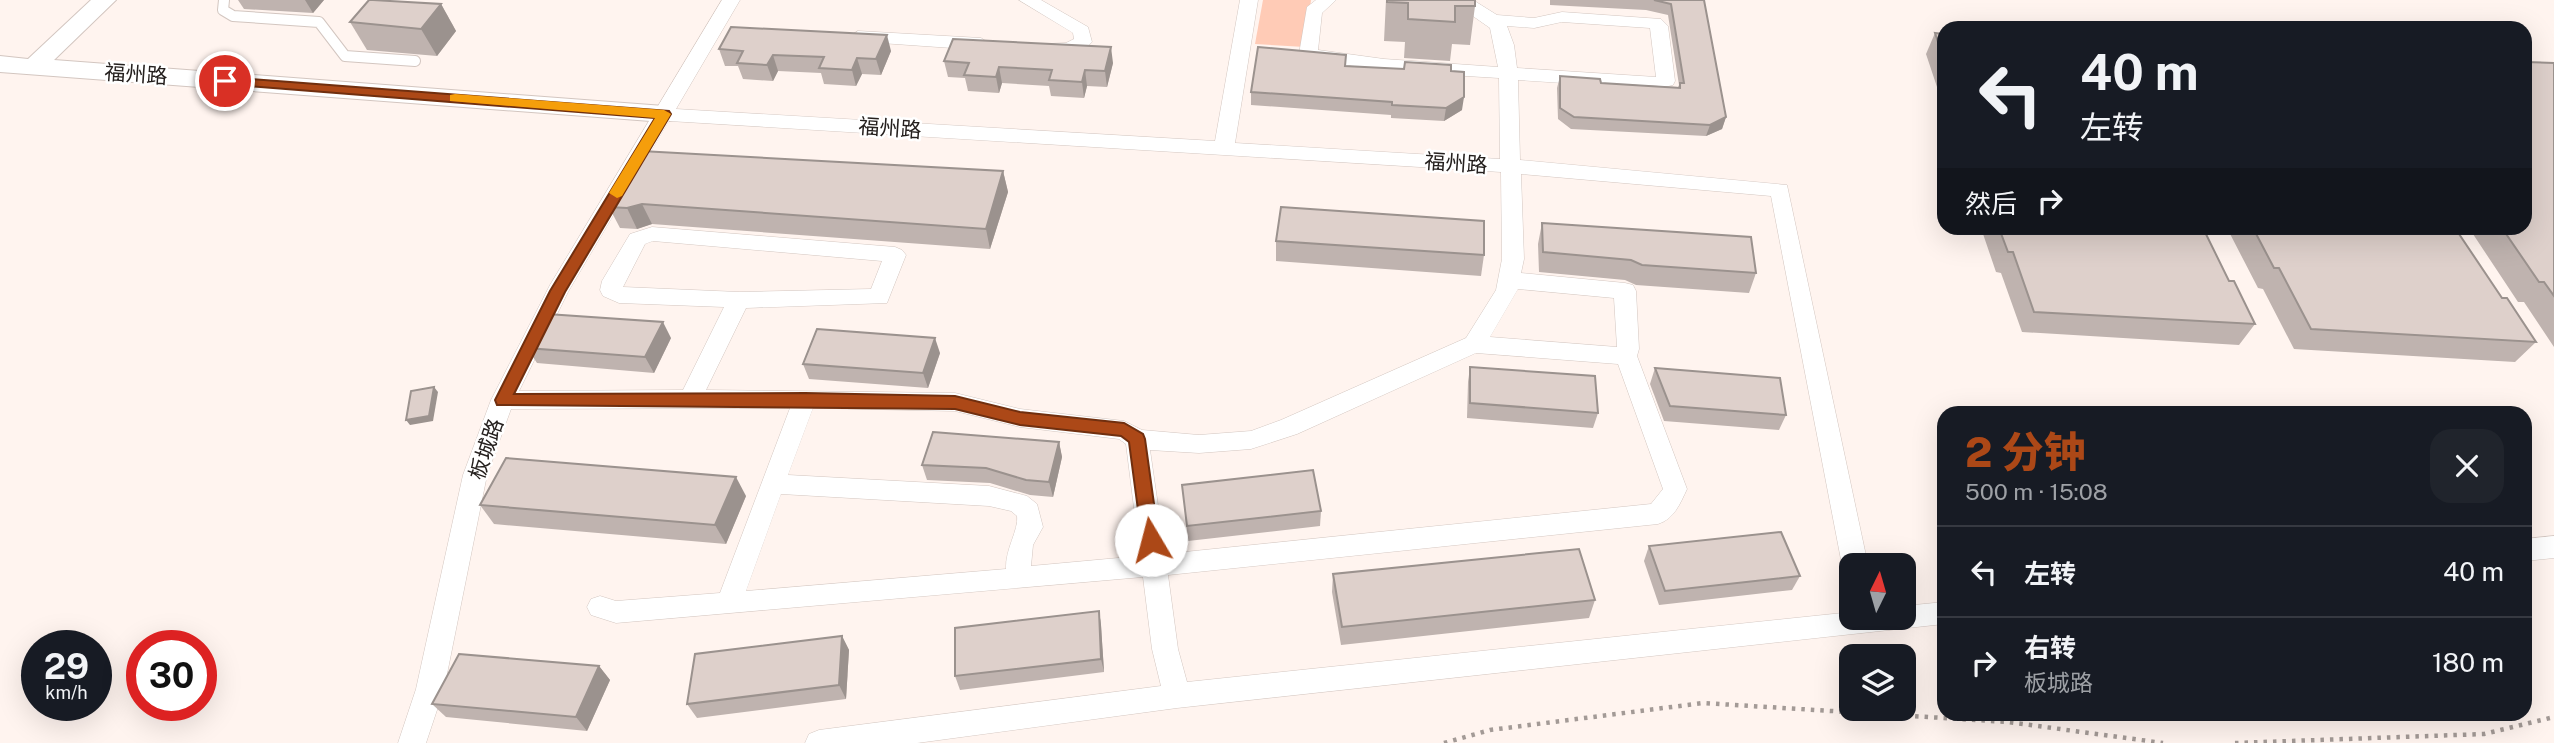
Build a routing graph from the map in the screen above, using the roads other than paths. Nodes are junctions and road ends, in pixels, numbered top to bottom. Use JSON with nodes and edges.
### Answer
{"nodes":[{"id":1,"x":104,"y":0,"type":"edge"},
{"id":2,"x":224,"y":0,"type":"edge"},
{"id":3,"x":732,"y":0,"type":"edge"},
{"id":4,"x":1028,"y":0,"type":"edge"},
{"id":5,"x":1249,"y":0,"type":"edge"},
{"id":6,"x":1327,"y":0,"type":"edge"},
{"id":7,"x":1458,"y":0,"type":"edge"},
{"id":8,"x":1494,"y":20,"type":"junction"},
{"id":9,"x":837,"y":36,"type":"edge"},
{"id":10,"x":1001,"y":45,"type":"edge"},
{"id":11,"x":1028,"y":47,"type":"edge"},
{"id":12,"x":415,"y":61,"type":"dead end"},
{"id":13,"x":0,"y":64,"type":"edge"},
{"id":14,"x":33,"y":67,"type":"junction"},
{"id":15,"x":1508,"y":75,"type":"junction"},
{"id":16,"x":664,"y":114,"type":"junction"},
{"id":17,"x":1224,"y":149,"type":"junction"},
{"id":18,"x":1510,"y":166,"type":"junction"},
{"id":19,"x":1780,"y":190,"type":"joint"},
{"id":20,"x":1509,"y":280,"type":"junction"},
{"id":21,"x":740,"y":300,"type":"junction"},
{"id":22,"x":1474,"y":344,"type":"junction"},
{"id":23,"x":1626,"y":356,"type":"junction"},
{"id":24,"x":805,"y":399,"type":"junction"},
{"id":25,"x":503,"y":400,"type":"junction"},
{"id":26,"x":690,"y":400,"type":"junction"},
{"id":27,"x":1137,"y":439,"type":"junction"},
{"id":28,"x":772,"y":484,"type":"junction"},
{"id":29,"x":2554,"y":547,"type":"edge"},
{"id":30,"x":2532,"y":549,"type":"edge"},
{"id":31,"x":1853,"y":553,"type":"edge"},
{"id":32,"x":1154,"y":565,"type":"junction"},
{"id":33,"x":1018,"y":578,"type":"junction"},
{"id":34,"x":732,"y":604,"type":"junction"},
{"id":35,"x":600,"y":607,"type":"dead end"},
{"id":36,"x":1937,"y":614,"type":"edge"},
{"id":37,"x":1916,"y":616,"type":"edge"},
{"id":38,"x":1839,"y":623,"type":"edge"},
{"id":39,"x":1177,"y":696,"type":"junction"},
{"id":40,"x":412,"y":743,"type":"edge"},
{"id":41,"x":819,"y":743,"type":"edge"}],
"edges":[{"from":1,"to":14,"type":"street"},
{"from":2,"to":12,"type":"lane"},
{"from":3,"to":16,"type":"street","name":"板城路"},
{"from":4,"to":11,"type":"street"},
{"from":5,"to":17,"type":"street"},
{"from":6,"to":15,"type":"street"},
{"from":7,"to":8,"type":"street"},
{"from":8,"to":15,"type":"street"},
{"from":8,"to":15,"type":"street"},
{"from":9,"to":10,"type":"street"},
{"from":13,"to":14,"type":"street","name":"福州路"},
{"from":14,"to":16,"type":"street","name":"福州路"},
{"from":15,"to":18,"type":"street"},
{"from":16,"to":17,"type":"street","name":"福州路"},
{"from":16,"to":25,"type":"street","name":"板城路"},
{"from":17,"to":18,"type":"street","name":"福州路"},
{"from":18,"to":19,"type":"street","name":"福州路"},
{"from":18,"to":20,"type":"street"},
{"from":19,"to":31,"type":"street"},
{"from":20,"to":22,"type":"street"},
{"from":20,"to":23,"type":"street"},
{"from":21,"to":21,"type":"street"},
{"from":21,"to":26,"type":"street"},
{"from":22,"to":23,"type":"street"},
{"from":22,"to":27,"type":"street"},
{"from":23,"to":32,"type":"street"},
{"from":24,"to":26,"type":"street"},
{"from":24,"to":27,"type":"street"},
{"from":24,"to":28,"type":"street"},
{"from":25,"to":26,"type":"street"},
{"from":25,"to":40,"type":"street","name":"板城路"},
{"from":27,"to":32,"type":"street"},
{"from":28,"to":33,"type":"street"},
{"from":28,"to":34,"type":"street"},
{"from":29,"to":30,"type":"street"},
{"from":32,"to":33,"type":"street"},
{"from":32,"to":39,"type":"street"},
{"from":33,"to":34,"type":"street"},
{"from":34,"to":35,"type":"street"},
{"from":36,"to":37,"type":"street"},
{"from":38,"to":39,"type":"street"},
{"from":39,"to":41,"type":"street"}]}
